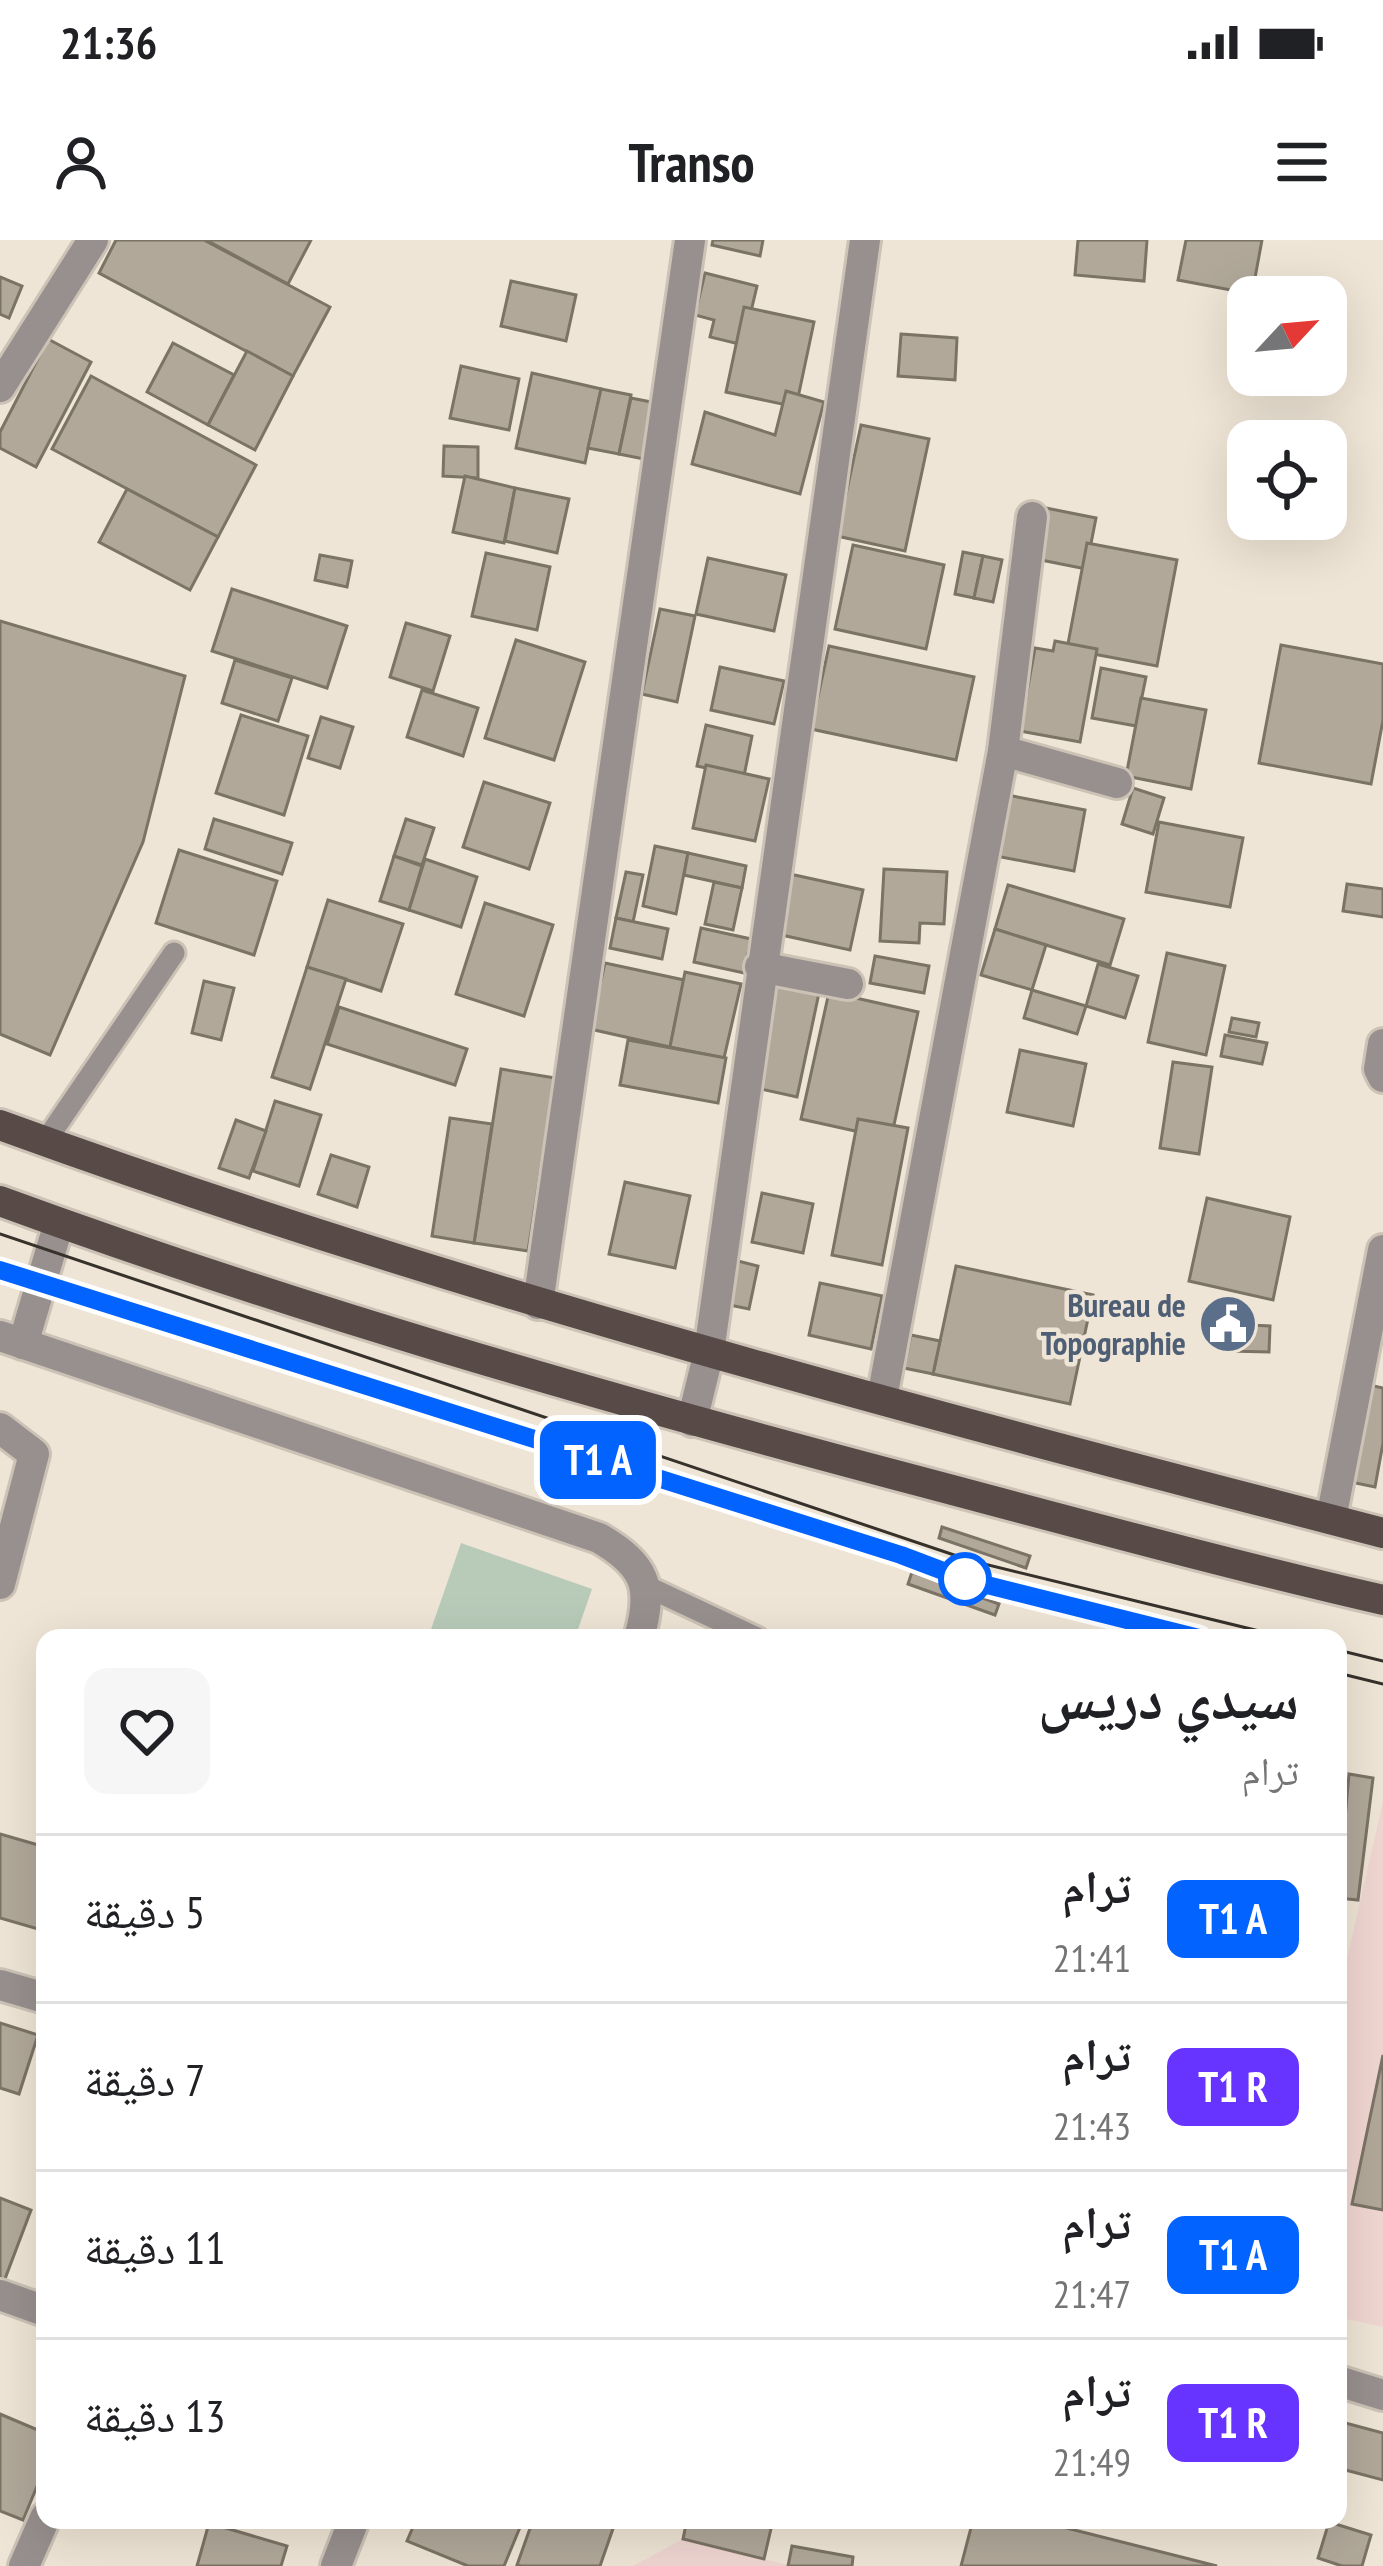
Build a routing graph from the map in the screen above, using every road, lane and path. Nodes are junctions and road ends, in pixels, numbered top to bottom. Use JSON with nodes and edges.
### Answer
{"nodes":[{"id":1,"x":93,"y":240,"type":"edge"},
{"id":2,"x":690,"y":240,"type":"edge"},
{"id":3,"x":865,"y":240,"type":"edge"},
{"id":4,"x":0,"y":387,"type":"edge"},
{"id":5,"x":1032,"y":518,"type":"dead end"},
{"id":6,"x":1003,"y":751,"type":"junction"},
{"id":7,"x":1117,"y":783,"type":"dead end"},
{"id":8,"x":174,"y":953,"type":"dead end"},
{"id":9,"x":760,"y":967,"type":"junction"},
{"id":10,"x":848,"y":984,"type":"dead end"},
{"id":11,"x":1383,"y":1044,"type":"edge"},
{"id":12,"x":1383,"y":1077,"type":"edge"},
{"id":13,"x":0,"y":1126,"type":"edge"},
{"id":14,"x":45,"y":1142,"type":"junction"},
{"id":15,"x":0,"y":1201,"type":"edge"},
{"id":16,"x":59,"y":1222,"type":"junction"},
{"id":17,"x":1383,"y":1250,"type":"edge"},
{"id":18,"x":538,"y":1304,"type":"junction"},
{"id":19,"x":7,"y":1341,"type":"edge"},
{"id":20,"x":709,"y":1352,"type":"junction"},
{"id":21,"x":882,"y":1398,"type":"junction"},
{"id":22,"x":692,"y":1421,"type":"junction"},
{"id":23,"x":0,"y":1428,"type":"edge"},
{"id":24,"x":1331,"y":1520,"type":"junction"},
{"id":25,"x":1383,"y":1533,"type":"edge"},
{"id":26,"x":0,"y":1584,"type":"edge"},
{"id":27,"x":646,"y":1586,"type":"junction"},
{"id":28,"x":1383,"y":1600,"type":"edge"},
{"id":29,"x":642,"y":1629,"type":"edge"},
{"id":30,"x":738,"y":1629,"type":"edge"},
{"id":31,"x":0,"y":1985,"type":"edge"},
{"id":32,"x":36,"y":1995,"type":"edge"},
{"id":33,"x":0,"y":2295,"type":"edge"},
{"id":34,"x":36,"y":2309,"type":"edge"},
{"id":35,"x":1347,"y":2384,"type":"edge"},
{"id":36,"x":1383,"y":2395,"type":"edge"},
{"id":37,"x":40,"y":2529,"type":"edge"},
{"id":38,"x":351,"y":2529,"type":"edge"},
{"id":39,"x":24,"y":2566,"type":"edge"},
{"id":40,"x":336,"y":2566,"type":"edge"}],
"edges":[{"from":1,"to":4,"type":"street"},
{"from":2,"to":18,"type":"street"},
{"from":3,"to":9,"type":"street"},
{"from":5,"to":6,"type":"street"},
{"from":6,"to":7,"type":"street"},
{"from":6,"to":21,"type":"street"},
{"from":8,"to":14,"type":"lane"},
{"from":9,"to":10,"type":"street"},
{"from":9,"to":20,"type":"street"},
{"from":11,"to":12,"type":"street"},
{"from":13,"to":14,"type":"main road"},
{"from":14,"to":18,"type":"main road"},
{"from":15,"to":16,"type":"main road"},
{"from":16,"to":19,"type":"street"},
{"from":16,"to":22,"type":"main road"},
{"from":17,"to":24,"type":"street"},
{"from":18,"to":20,"type":"main road"},
{"from":19,"to":27,"type":"street"},
{"from":20,"to":21,"type":"main road"},
{"from":20,"to":22,"type":"street"},
{"from":21,"to":24,"type":"main road"},
{"from":22,"to":28,"type":"main road"},
{"from":23,"to":26,"type":"street"},
{"from":24,"to":25,"type":"main road"},
{"from":27,"to":29,"type":"street"},
{"from":27,"to":30,"type":"lane"},
{"from":31,"to":32,"type":"street"},
{"from":33,"to":34,"type":"street"},
{"from":35,"to":36,"type":"street"},
{"from":37,"to":39,"type":"street"},
{"from":38,"to":40,"type":"street"}]}
